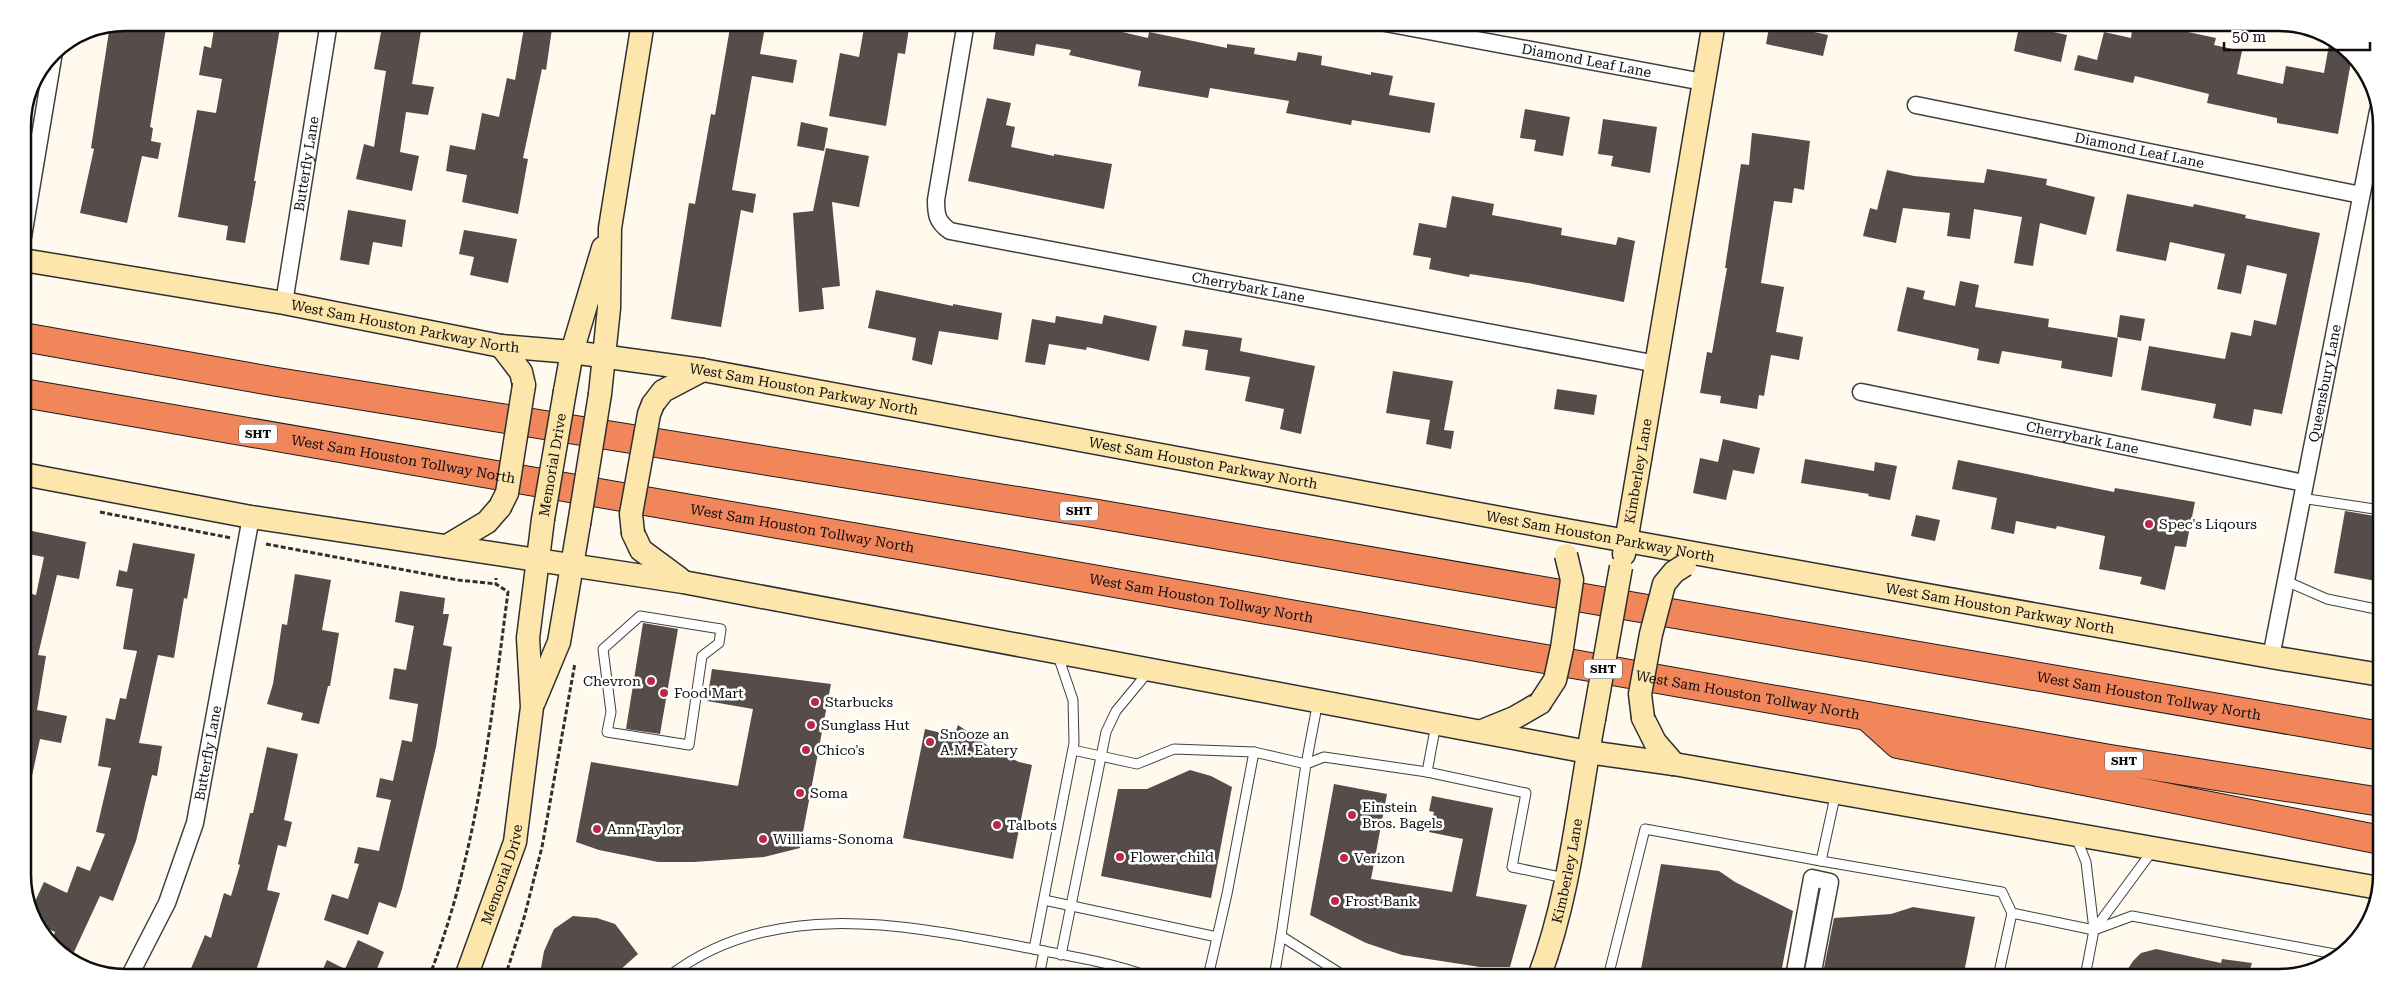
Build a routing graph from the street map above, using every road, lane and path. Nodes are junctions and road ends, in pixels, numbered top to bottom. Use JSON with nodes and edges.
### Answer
{"nodes":[{"id":1,"x":328,"y":31,"type":"edge"},
{"id":2,"x":642,"y":31,"type":"edge"},
{"id":3,"x":965,"y":31,"type":"edge"},
{"id":4,"x":1428,"y":31,"type":"edge"},
{"id":5,"x":1712,"y":31,"type":"edge"},
{"id":6,"x":51,"y":67,"type":"edge"},
{"id":7,"x":1703,"y":82,"type":"junction"},
{"id":8,"x":1916,"y":105,"type":"dead end"},
{"id":9,"x":2373,"y":135,"type":"edge"},
{"id":10,"x":31,"y":190,"type":"edge"},
{"id":11,"x":2361,"y":194,"type":"junction"},
{"id":12,"x":610,"y":228,"type":"junction"},
{"id":13,"x":31,"y":261,"type":"edge"},
{"id":14,"x":284,"y":303,"type":"junction"},
{"id":15,"x":31,"y":338,"type":"edge"},
{"id":16,"x":501,"y":346,"type":"junction"},
{"id":17,"x":572,"y":352,"type":"junction"},
{"id":18,"x":604,"y":356,"type":"junction"},
{"id":19,"x":1657,"y":364,"type":"junction"},
{"id":20,"x":703,"y":370,"type":"junction"},
{"id":21,"x":1861,"y":392,"type":"dead end"},
{"id":22,"x":31,"y":395,"type":"edge"},
{"id":23,"x":31,"y":476,"type":"edge"},
{"id":24,"x":2303,"y":491,"type":"junction"},
{"id":25,"x":2373,"y":508,"type":"edge"},
{"id":26,"x":99,"y":512,"type":"dead end"},
{"id":27,"x":251,"y":517,"type":"junction"},
{"id":28,"x":1538,"y":525,"type":"junction"},
{"id":29,"x":232,"y":538,"type":"dead end"},
{"id":30,"x":1626,"y":541,"type":"junction"},
{"id":31,"x":266,"y":544,"type":"dead end"},
{"id":32,"x":447,"y":546,"type":"junction"},
{"id":33,"x":1718,"y":557,"type":"junction"},
{"id":34,"x":537,"y":559,"type":"junction"},
{"id":35,"x":573,"y":564,"type":"junction"},
{"id":36,"x":496,"y":578,"type":"dead end"},
{"id":37,"x":2286,"y":581,"type":"junction"},
{"id":38,"x":684,"y":582,"type":"junction"},
{"id":39,"x":496,"y":584,"type":"junction"},
{"id":40,"x":2373,"y":608,"type":"edge"},
{"id":41,"x":721,"y":629,"type":"joint"},
{"id":42,"x":1057,"y":653,"type":"junction"},
{"id":43,"x":576,"y":654,"type":"dead end"},
{"id":44,"x":2271,"y":657,"type":"junction"},
{"id":45,"x":1150,"y":670,"type":"junction"},
{"id":46,"x":2373,"y":673,"type":"edge"},
{"id":47,"x":2134,"y":693,"type":"junction"},
{"id":48,"x":1318,"y":701,"type":"junction"},
{"id":49,"x":532,"y":708,"type":"junction"},
{"id":50,"x":1867,"y":716,"type":"junction"},
{"id":51,"x":2373,"y":721,"type":"edge"},
{"id":52,"x":1437,"y":723,"type":"junction"},
{"id":53,"x":1482,"y":731,"type":"junction"},
{"id":54,"x":2373,"y":734,"type":"edge"},
{"id":55,"x":1072,"y":750,"type":"junction"},
{"id":56,"x":1254,"y":752,"type":"junction"},
{"id":57,"x":1588,"y":752,"type":"junction"},
{"id":58,"x":1100,"y":756,"type":"junction"},
{"id":59,"x":1306,"y":764,"type":"junction"},
{"id":60,"x":1674,"y":764,"type":"junction"},
{"id":61,"x":1427,"y":772,"type":"junction"},
{"id":62,"x":1836,"y":792,"type":"junction"},
{"id":63,"x":2373,"y":801,"type":"edge"},
{"id":64,"x":2075,"y":834,"type":"junction"},
{"id":65,"x":2373,"y":838,"type":"edge"},
{"id":66,"x":2154,"y":848,"type":"junction"},
{"id":67,"x":1821,"y":861,"type":"junction"},
{"id":68,"x":1566,"y":878,"type":"junction"},
{"id":69,"x":2372,"y":887,"type":"edge"},
{"id":70,"x":1044,"y":900,"type":"junction"},
{"id":71,"x":1070,"y":907,"type":"junction"},
{"id":72,"x":2012,"y":912,"type":"junction"},
{"id":73,"x":1805,"y":916,"type":"junction"},
{"id":74,"x":1823,"y":920,"type":"junction"},
{"id":75,"x":2094,"y":930,"type":"junction"},
{"id":76,"x":1281,"y":936,"type":"junction"},
{"id":77,"x":1217,"y":937,"type":"junction"},
{"id":78,"x":1800,"y":943,"type":"junction"},
{"id":79,"x":1818,"y":946,"type":"junction"},
{"id":80,"x":1034,"y":949,"type":"junction"},
{"id":81,"x":1044,"y":951,"type":"junction"},
{"id":82,"x":2331,"y":953,"type":"edge"},
{"id":83,"x":1061,"y":955,"type":"junction"},
{"id":84,"x":134,"y":969,"type":"edge"},
{"id":85,"x":432,"y":969,"type":"edge"},
{"id":86,"x":469,"y":969,"type":"edge"},
{"id":87,"x":508,"y":969,"type":"edge"},
{"id":88,"x":680,"y":969,"type":"edge"},
{"id":89,"x":1041,"y":969,"type":"edge"},
{"id":90,"x":1121,"y":969,"type":"edge"},
{"id":91,"x":1210,"y":969,"type":"edge"},
{"id":92,"x":1276,"y":969,"type":"edge"},
{"id":93,"x":1332,"y":969,"type":"edge"},
{"id":94,"x":1541,"y":969,"type":"edge"},
{"id":95,"x":1610,"y":969,"type":"edge"},
{"id":96,"x":1796,"y":969,"type":"edge"},
{"id":97,"x":1814,"y":969,"type":"edge"},
{"id":98,"x":2000,"y":969,"type":"edge"},
{"id":99,"x":2087,"y":969,"type":"edge"}],
"edges":[{"from":1,"to":14,"type":"street","name":"Butterfly Lane"},
{"from":2,"to":12,"type":"main road","name":"Memorial Drive"},
{"from":3,"to":19,"type":"street","name":"Cherrybark Lane"},
{"from":4,"to":7,"type":"street","name":"Diamond Leaf Lane"},
{"from":5,"to":7,"type":"main road","name":"Kimberley Lane"},
{"from":6,"to":10,"type":"street"},
{"from":7,"to":19,"type":"main road","name":"Kimberley Lane"},
{"from":8,"to":11,"type":"street","name":"Diamond Leaf Lane"},
{"from":9,"to":11,"type":"street","name":"Queensbury Lane"},
{"from":11,"to":24,"type":"street","name":"Queensbury Lane"},
{"from":12,"to":17,"type":"main road","name":"Memorial Drive"},
{"from":12,"to":18,"type":"main road","name":"Memorial Drive"},
{"from":13,"to":14,"type":"main road","name":"West Sam Houston Parkway North"},
{"from":14,"to":16,"type":"main road","name":"West Sam Houston Parkway North"},
{"from":15,"to":47,"type":"highway","name":"West Sam Houston Tollway North","number":"SHT"},
{"from":16,"to":17,"type":"main road","name":"West Sam Houston Parkway North"},
{"from":16,"to":32,"type":"main road","bridge":true},
{"from":17,"to":18,"type":"main road","name":"West Sam Houston Parkway North"},
{"from":17,"to":34,"type":"main road","name":"Memorial Drive","bridge":true},
{"from":18,"to":20,"type":"main road","name":"West Sam Houston Parkway North"},
{"from":18,"to":35,"type":"main road","name":"Memorial Drive","bridge":true},
{"from":19,"to":30,"type":"main road","name":"Kimberley Lane"},
{"from":20,"to":28,"type":"main road","name":"West Sam Houston Parkway North"},
{"from":20,"to":38,"type":"main road","bridge":true},
{"from":21,"to":24,"type":"street","name":"Cherrybark Lane"},
{"from":22,"to":50,"type":"highway","name":"West Sam Houston Tollway North","number":"SHT"},
{"from":23,"to":27,"type":"main road"},
{"from":24,"to":25,"type":"lane"},
{"from":24,"to":37,"type":"street","name":"Queensbury Lane"},
{"from":26,"to":29,"type":"path"},
{"from":27,"to":32,"type":"main road"},
{"from":27,"to":84,"type":"street","name":"Butterfly Lane"},
{"from":28,"to":30,"type":"main road","name":"West Sam Houston Parkway North"},
{"from":28,"to":53,"type":"main road","bridge":true},
{"from":30,"to":33,"type":"main road","name":"West Sam Houston Parkway North"},
{"from":30,"to":57,"type":"main road","name":"Kimberley Lane","bridge":true},
{"from":31,"to":39,"type":"path"},
{"from":32,"to":34,"type":"main road"},
{"from":33,"to":44,"type":"main road","name":"West Sam Houston Parkway North"},
{"from":33,"to":60,"type":"main road","bridge":true},
{"from":34,"to":35,"type":"main road"},
{"from":34,"to":49,"type":"main road","name":"Memorial Drive"},
{"from":35,"to":38,"type":"main road"},
{"from":35,"to":49,"type":"main road","name":"Memorial Drive"},
{"from":36,"to":39,"type":"path"},
{"from":37,"to":40,"type":"lane"},
{"from":37,"to":44,"type":"street","name":"Queensbury Lane"},
{"from":38,"to":42,"type":"main road"},
{"from":39,"to":85,"type":"path"},
{"from":41,"to":41,"type":"lane"},
{"from":42,"to":45,"type":"main road"},
{"from":42,"to":55,"type":"lane"},
{"from":43,"to":87,"type":"path"},
{"from":44,"to":46,"type":"main road","name":"West Sam Houston Parkway North"},
{"from":45,"to":48,"type":"main road"},
{"from":45,"to":58,"type":"lane"},
{"from":47,"to":51,"type":"highway"},
{"from":47,"to":54,"type":"highway","name":"West Sam Houston Tollway North","number":"SHT"},
{"from":48,"to":52,"type":"main road"},
{"from":48,"to":59,"type":"lane"},
{"from":49,"to":86,"type":"main road","name":"Memorial Drive"},
{"from":50,"to":63,"type":"highway","name":"West Sam Houston Tollway North","number":"SHT"},
{"from":50,"to":65,"type":"highway"},
{"from":52,"to":53,"type":"main road"},
{"from":52,"to":61,"type":"lane"},
{"from":53,"to":57,"type":"main road"},
{"from":55,"to":58,"type":"lane"},
{"from":55,"to":70,"type":"lane"},
{"from":56,"to":58,"type":"lane"},
{"from":56,"to":59,"type":"lane"},
{"from":56,"to":77,"type":"lane"},
{"from":57,"to":60,"type":"main road"},
{"from":57,"to":68,"type":"main road","name":"Kimberley Lane"},
{"from":58,"to":71,"type":"lane"},
{"from":59,"to":61,"type":"lane"},
{"from":59,"to":76,"type":"lane"},
{"from":60,"to":62,"type":"main road"},
{"from":61,"to":68,"type":"lane"},
{"from":62,"to":64,"type":"main road"},
{"from":62,"to":67,"type":"lane"},
{"from":64,"to":66,"type":"main road"},
{"from":64,"to":75,"type":"lane"},
{"from":66,"to":69,"type":"main road"},
{"from":66,"to":75,"type":"lane"},
{"from":67,"to":72,"type":"lane"},
{"from":67,"to":95,"type":"lane"},
{"from":68,"to":94,"type":"main road","name":"Kimberley Lane"},
{"from":70,"to":71,"type":"lane"},
{"from":70,"to":80,"type":"lane"},
{"from":71,"to":77,"type":"lane"},
{"from":71,"to":83,"type":"lane"},
{"from":72,"to":75,"type":"lane"},
{"from":72,"to":98,"type":"lane"},
{"from":73,"to":74,"type":"street"},
{"from":73,"to":74,"type":"street"},
{"from":73,"to":78,"type":"street"},
{"from":74,"to":79,"type":"street"},
{"from":75,"to":82,"type":"lane"},
{"from":75,"to":99,"type":"lane"},
{"from":76,"to":92,"type":"lane"},
{"from":76,"to":93,"type":"lane"},
{"from":77,"to":91,"type":"lane"},
{"from":78,"to":79,"type":"street"},
{"from":78,"to":96,"type":"street"},
{"from":79,"to":97,"type":"street"},
{"from":80,"to":81,"type":"lane"},
{"from":80,"to":88,"type":"lane"},
{"from":81,"to":83,"type":"lane"},
{"from":81,"to":89,"type":"lane"},
{"from":83,"to":90,"type":"lane"}]}
